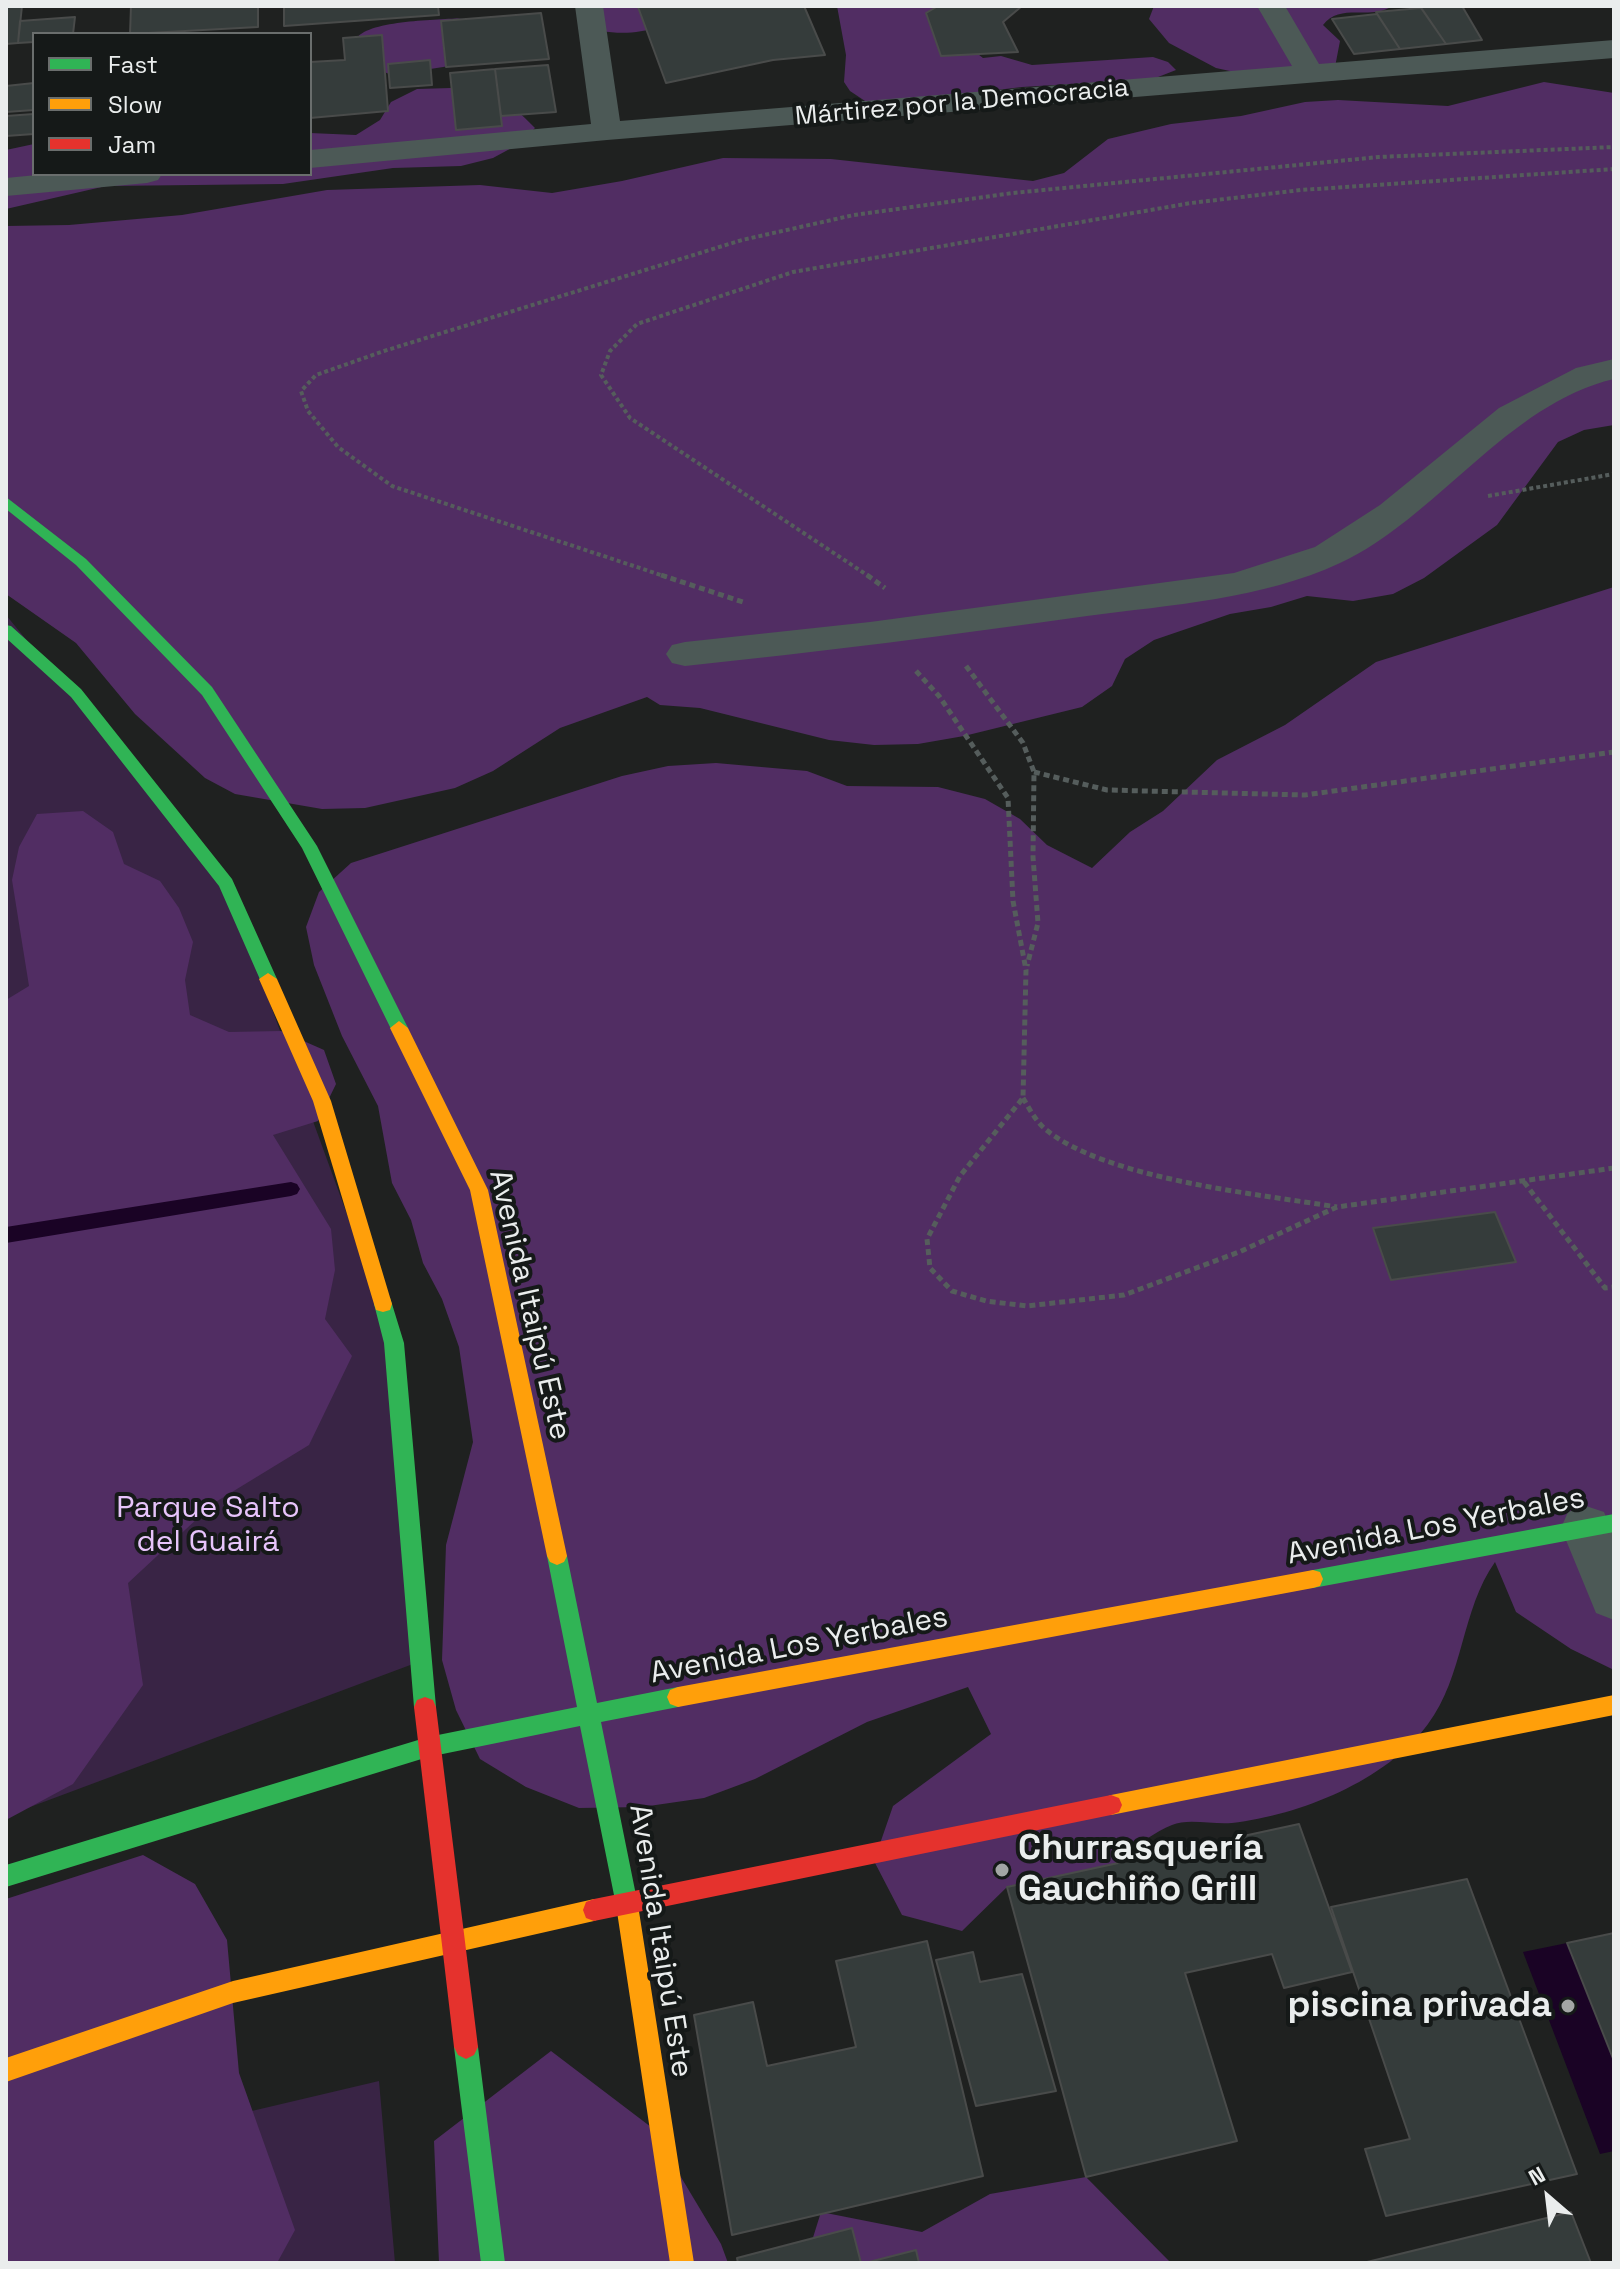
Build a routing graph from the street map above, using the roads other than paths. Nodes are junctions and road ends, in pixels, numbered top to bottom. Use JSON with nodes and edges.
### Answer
{"nodes":[{"id":1,"x":589,"y":6,"type":"edge"},
{"id":2,"x":1271,"y":6,"type":"edge"},
{"id":3,"x":1614,"y":49,"type":"edge"},
{"id":4,"x":1311,"y":75,"type":"junction"},
{"id":5,"x":607,"y":131,"type":"junction"},
{"id":6,"x":312,"y":159,"type":"edge"},
{"id":7,"x":125,"y":176,"type":"edge"},
{"id":8,"x":6,"y":187,"type":"edge"},
{"id":9,"x":1614,"y":369,"type":"edge"},
{"id":10,"x":6,"y":502,"type":"edge"},
{"id":11,"x":6,"y":630,"type":"edge"},
{"id":12,"x":685,"y":654,"type":"dead end"},
{"id":13,"x":1600,"y":1525,"type":"edge"},
{"id":14,"x":1614,"y":1597,"type":"edge"},
{"id":15,"x":1614,"y":1705,"type":"edge"},
{"id":16,"x":591,"y":1713,"type":"junction"},
{"id":17,"x":428,"y":1747,"type":"junction"},
{"id":18,"x":6,"y":1876,"type":"edge"},
{"id":19,"x":627,"y":1902,"type":"junction"},
{"id":20,"x":455,"y":1941,"type":"junction"},
{"id":21,"x":6,"y":2070,"type":"edge"},
{"id":22,"x":493,"y":2263,"type":"edge"},
{"id":23,"x":682,"y":2263,"type":"edge"}],
"edges":[{"from":1,"to":5,"type":"street"},
{"from":2,"to":4,"type":"street"},
{"from":3,"to":4,"type":"street","name":"Mártirez por la Democracia"},
{"from":4,"to":5,"type":"street","name":"Mártirez por la Democracia"},
{"from":5,"to":6,"type":"street","name":"Mártirez por la Democracia"},
{"from":7,"to":8,"type":"street"},
{"from":9,"to":12,"type":"street"},
{"from":10,"to":16,"type":"street","name":"Avenida Itaipú Este"},
{"from":11,"to":17,"type":"street"},
{"from":13,"to":14,"type":"street"},
{"from":13,"to":16,"type":"street","name":"Avenida Los Yerbales"},
{"from":15,"to":19,"type":"street"},
{"from":16,"to":17,"type":"street","name":"Avenida Los Yerbales"},
{"from":16,"to":19,"type":"street","name":"Avenida Itaipú Este"},
{"from":17,"to":18,"type":"street","name":"Avenida Los Yerbales"},
{"from":17,"to":20,"type":"street"},
{"from":19,"to":20,"type":"street"},
{"from":19,"to":23,"type":"street","name":"Avenida Itaipú Este"},
{"from":20,"to":21,"type":"street"},
{"from":20,"to":22,"type":"street"}]}
